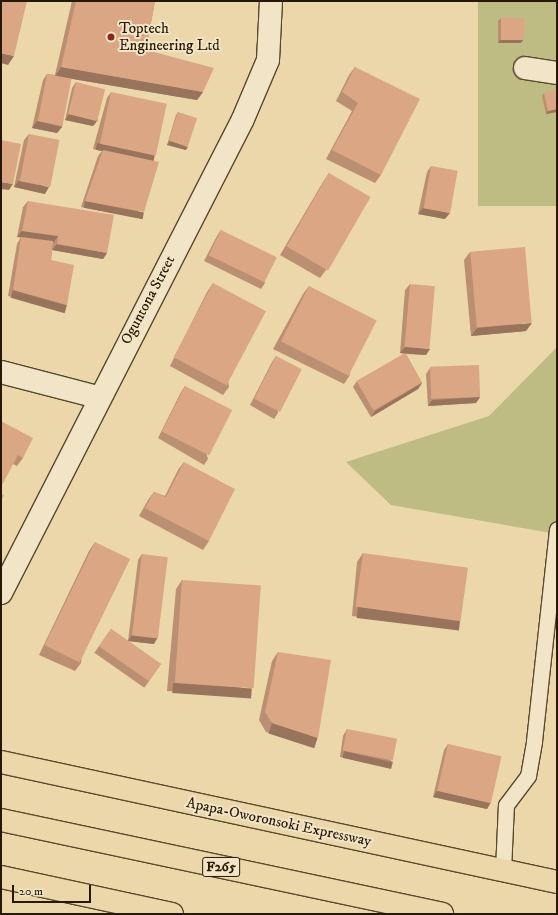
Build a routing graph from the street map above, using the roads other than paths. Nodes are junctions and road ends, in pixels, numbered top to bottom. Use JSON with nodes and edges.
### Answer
{"nodes":[{"id":1,"x":271,"y":1,"type":"edge"},
{"id":2,"x":525,"y":68,"type":"dead end"},
{"id":3,"x":557,"y":73,"type":"edge"},
{"id":4,"x":1,"y":372,"type":"edge"},
{"id":5,"x":98,"y":397,"type":"junction"},
{"id":6,"x":557,"y":529,"type":"edge"},
{"id":7,"x":1,"y":593,"type":"edge"},
{"id":8,"x":1,"y":762,"type":"edge"},
{"id":9,"x":1,"y":820,"type":"edge"},
{"id":10,"x":503,"y":870,"type":"junction"},
{"id":11,"x":1,"y":877,"type":"edge"},
{"id":12,"x":557,"y":882,"type":"edge"},
{"id":13,"x":172,"y":914,"type":"edge"},
{"id":14,"x":442,"y":914,"type":"edge"}],
"edges":[{"from":1,"to":5,"type":"street","name":"Oguntona Street"},
{"from":2,"to":3,"type":"street"},
{"from":4,"to":5,"type":"street"},
{"from":5,"to":7,"type":"street","name":"Oguntona Street"},
{"from":6,"to":10,"type":"lane"},
{"from":8,"to":10,"type":"main road","name":"Apapa-Oworonsoki Expressway"},
{"from":9,"to":14,"type":"main road","number":"F265"},
{"from":10,"to":12,"type":"main road","name":"Apapa-Oworonsoki Expressway"},
{"from":11,"to":13,"type":"main road"}]}
